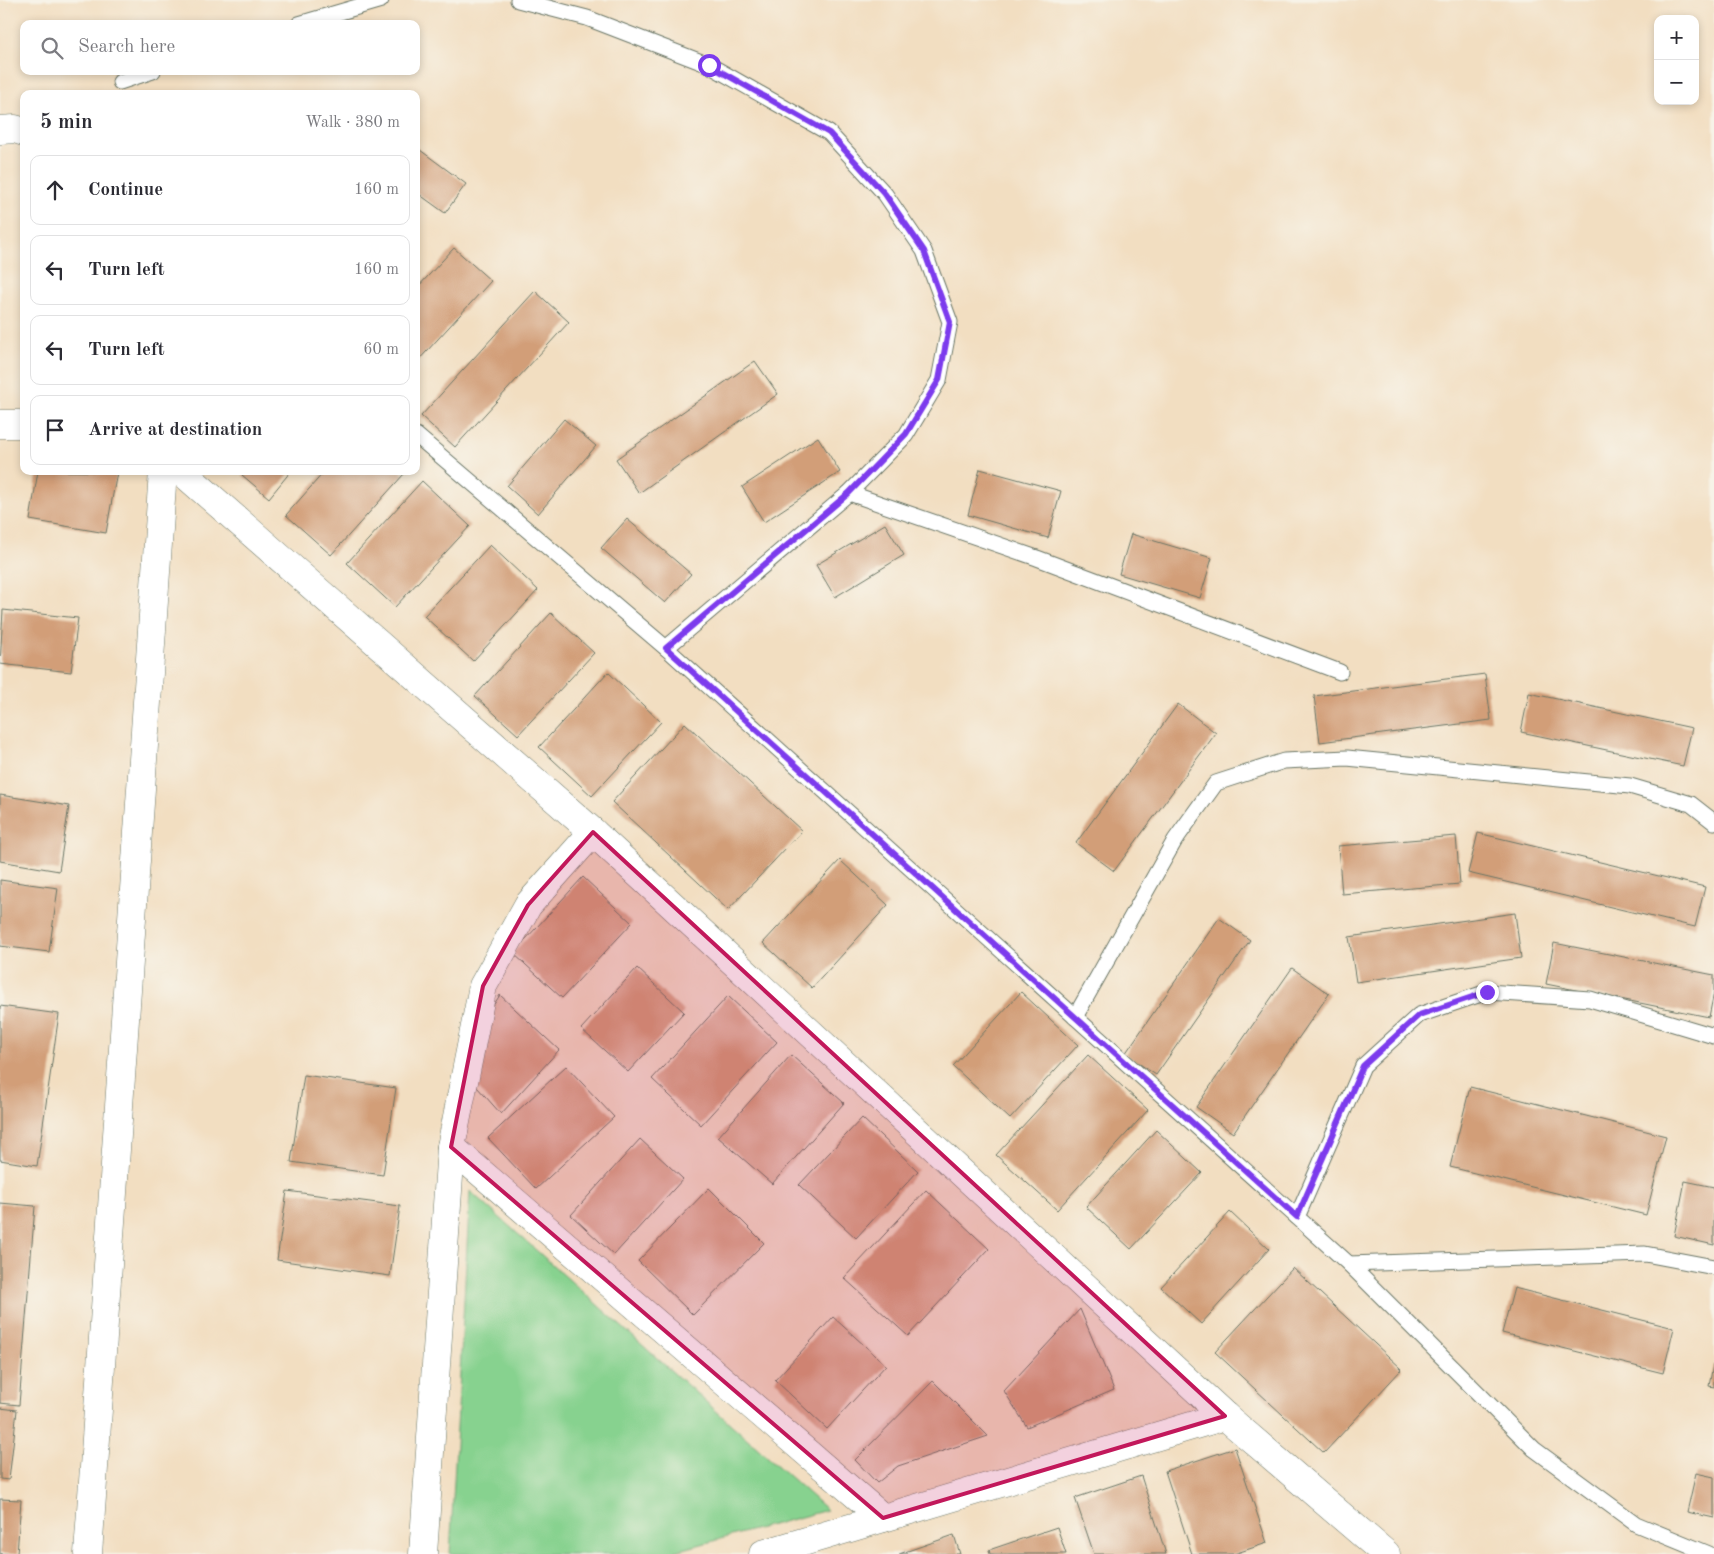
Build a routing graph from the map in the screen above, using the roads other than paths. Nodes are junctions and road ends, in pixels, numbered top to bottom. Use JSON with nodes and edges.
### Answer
{"nodes":[{"id":1,"x":381,"y":0,"type":"edge"},
{"id":2,"x":518,"y":0,"type":"edge"},
{"id":3,"x":313,"y":20,"type":"edge"},
{"id":4,"x":141,"y":75,"type":"edge"},
{"id":5,"x":120,"y":82,"type":"dead end"},
{"id":6,"x":0,"y":130,"type":"edge"},
{"id":7,"x":20,"y":131,"type":"edge"},
{"id":8,"x":420,"y":439,"type":"edge"},
{"id":9,"x":164,"y":475,"type":"edge"},
{"id":10,"x":186,"y":475,"type":"edge"},
{"id":11,"x":849,"y":493,"type":"junction"},
{"id":12,"x":666,"y":648,"type":"junction"},
{"id":13,"x":1340,"y":672,"type":"dead end"},
{"id":14,"x":1714,"y":822,"type":"edge"},
{"id":15,"x":593,"y":832,"type":"junction"},
{"id":16,"x":1075,"y":1017,"type":"junction"},
{"id":17,"x":1714,"y":1036,"type":"edge"},
{"id":18,"x":451,"y":1147,"type":"junction"},
{"id":19,"x":1297,"y":1217,"type":"junction"},
{"id":20,"x":1349,"y":1264,"type":"junction"},
{"id":21,"x":1714,"y":1267,"type":"edge"},
{"id":22,"x":1225,"y":1416,"type":"junction"},
{"id":23,"x":883,"y":1518,"type":"junction"},
{"id":24,"x":88,"y":1554,"type":"edge"},
{"id":25,"x":423,"y":1554,"type":"edge"},
{"id":26,"x":763,"y":1554,"type":"edge"},
{"id":27,"x":1386,"y":1554,"type":"edge"},
{"id":28,"x":1709,"y":1554,"type":"edge"}],
"edges":[{"from":1,"to":3,"type":"lane"},
{"from":2,"to":11,"type":"lane"},
{"from":4,"to":5,"type":"lane"},
{"from":6,"to":7,"type":"street"},
{"from":8,"to":12,"type":"lane"},
{"from":9,"to":24,"type":"street"},
{"from":10,"to":15,"type":"street"},
{"from":11,"to":12,"type":"lane"},
{"from":11,"to":13,"type":"lane"},
{"from":12,"to":16,"type":"lane"},
{"from":14,"to":16,"type":"lane"},
{"from":15,"to":18,"type":"street"},
{"from":15,"to":22,"type":"street"},
{"from":16,"to":19,"type":"lane"},
{"from":17,"to":19,"type":"lane"},
{"from":18,"to":23,"type":"street"},
{"from":18,"to":25,"type":"street"},
{"from":19,"to":20,"type":"lane"},
{"from":20,"to":21,"type":"lane"},
{"from":20,"to":28,"type":"lane"},
{"from":22,"to":23,"type":"street"},
{"from":22,"to":27,"type":"street"},
{"from":23,"to":26,"type":"street"}]}
